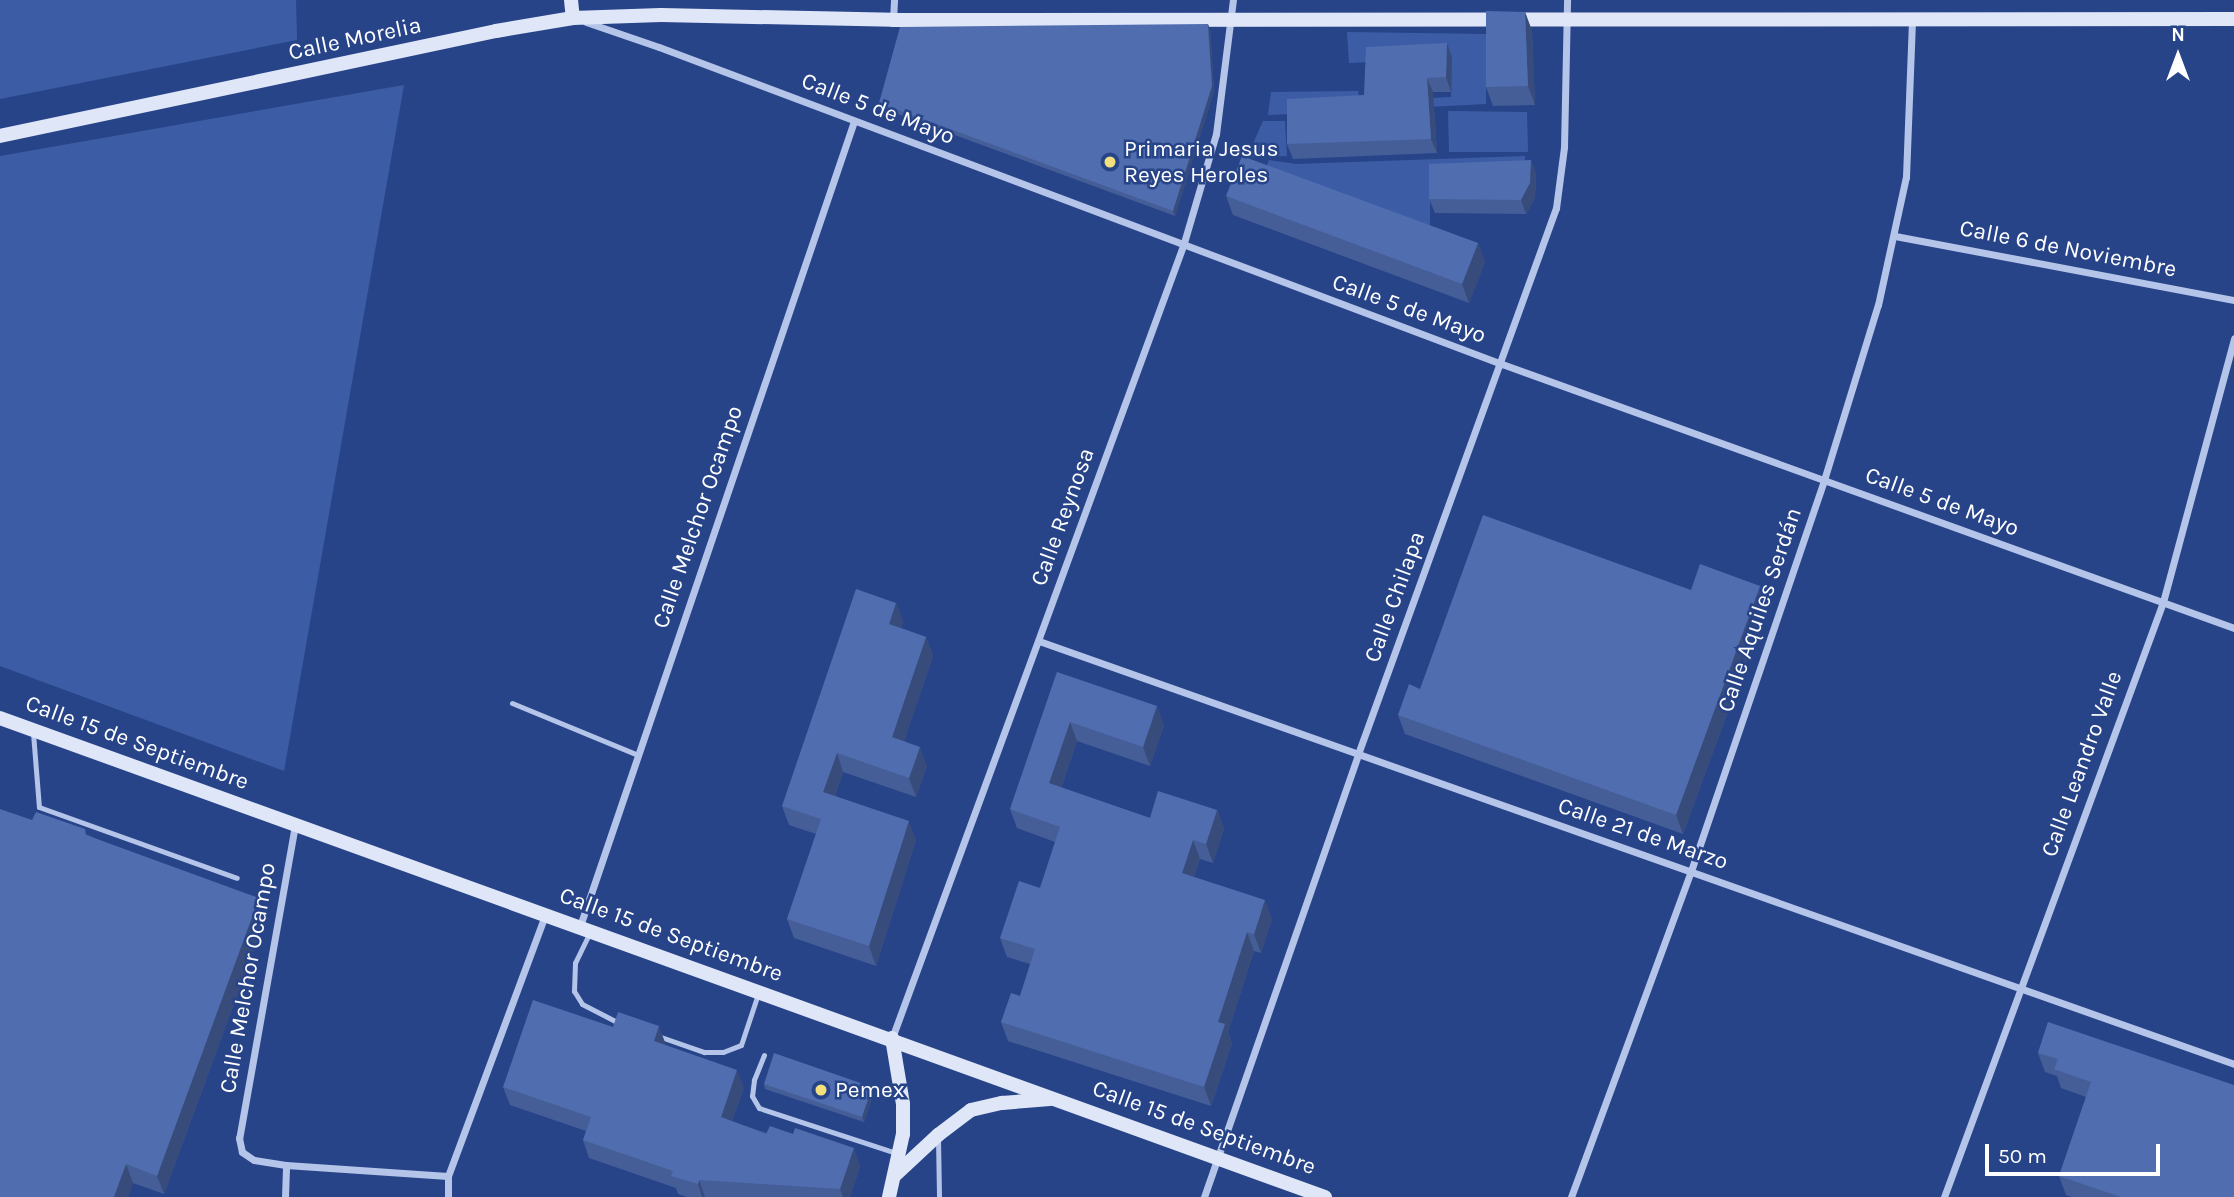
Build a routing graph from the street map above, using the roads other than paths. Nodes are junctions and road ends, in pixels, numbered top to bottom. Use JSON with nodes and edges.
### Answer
{"nodes":[{"id":1,"x":571,"y":0,"type":"edge"},
{"id":2,"x":894,"y":0,"type":"edge"},
{"id":3,"x":1233,"y":0,"type":"edge"},
{"id":4,"x":1567,"y":0,"type":"edge"},
{"id":5,"x":573,"y":18,"type":"junction"},
{"id":6,"x":1233,"y":18,"type":"junction"},
{"id":7,"x":1566,"y":18,"type":"junction"},
{"id":8,"x":1912,"y":19,"type":"junction"},
{"id":9,"x":2234,"y":19,"type":"edge"},
{"id":10,"x":893,"y":20,"type":"junction"},
{"id":11,"x":854,"y":121,"type":"junction"},
{"id":12,"x":0,"y":136,"type":"edge"},
{"id":13,"x":1895,"y":236,"type":"junction"},
{"id":14,"x":1183,"y":246,"type":"junction"},
{"id":15,"x":2234,"y":300,"type":"edge"},
{"id":16,"x":2234,"y":338,"type":"edge"},
{"id":17,"x":1502,"y":364,"type":"junction"},
{"id":18,"x":1824,"y":480,"type":"junction"},
{"id":19,"x":2163,"y":602,"type":"junction"},
{"id":20,"x":2234,"y":628,"type":"edge"},
{"id":21,"x":1039,"y":641,"type":"junction"},
{"id":22,"x":512,"y":703,"type":"dead end"},
{"id":23,"x":0,"y":718,"type":"edge"},
{"id":24,"x":33,"y":730,"type":"junction"},
{"id":25,"x":1358,"y":754,"type":"junction"},
{"id":26,"x":638,"y":755,"type":"junction"},
{"id":27,"x":296,"y":825,"type":"junction"},
{"id":28,"x":1691,"y":871,"type":"junction"},
{"id":29,"x":237,"y":878,"type":"dead end"},
{"id":30,"x":545,"y":914,"type":"junction"},
{"id":31,"x":585,"y":929,"type":"junction"},
{"id":32,"x":2020,"y":988,"type":"junction"},
{"id":33,"x":759,"y":991,"type":"junction"},
{"id":34,"x":623,"y":1024,"type":"edge"},
{"id":35,"x":649,"y":1033,"type":"edge"},
{"id":36,"x":892,"y":1038,"type":"junction"},
{"id":37,"x":764,"y":1055,"type":"dead end"},
{"id":38,"x":2234,"y":1064,"type":"edge"},
{"id":39,"x":1057,"y":1099,"type":"junction"},
{"id":40,"x":938,"y":1135,"type":"junction"},
{"id":41,"x":899,"y":1154,"type":"junction"},
{"id":42,"x":1219,"y":1158,"type":"junction"},
{"id":43,"x":286,"y":1165,"type":"junction"},
{"id":44,"x":895,"y":1175,"type":"junction"},
{"id":45,"x":448,"y":1176,"type":"junction"},
{"id":46,"x":285,"y":1197,"type":"edge"},
{"id":47,"x":448,"y":1197,"type":"edge"},
{"id":48,"x":889,"y":1197,"type":"edge"},
{"id":49,"x":939,"y":1197,"type":"edge"},
{"id":50,"x":1204,"y":1197,"type":"edge"},
{"id":51,"x":1325,"y":1197,"type":"edge"},
{"id":52,"x":1572,"y":1197,"type":"edge"},
{"id":53,"x":1944,"y":1197,"type":"edge"}],
"edges":[{"from":1,"to":5,"type":"street"},
{"from":2,"to":10,"type":"street"},
{"from":3,"to":6,"type":"street","name":"Calle Reynosa"},
{"from":4,"to":7,"type":"street","name":"Calle Chilapa"},
{"from":5,"to":10,"type":"street","name":"Calle Morelia"},
{"from":5,"to":11,"type":"street","name":"Calle 5 de Mayo"},
{"from":5,"to":12,"type":"street","name":"Calle Morelia"},
{"from":6,"to":7,"type":"street","name":"Calle Morelia"},
{"from":6,"to":10,"type":"street","name":"Calle Morelia"},
{"from":6,"to":14,"type":"street","name":"Calle Reynosa"},
{"from":7,"to":8,"type":"street","name":"Calle Morelia"},
{"from":7,"to":17,"type":"street","name":"Calle Chilapa"},
{"from":8,"to":9,"type":"street","name":"Calle Morelia"},
{"from":8,"to":13,"type":"street","name":"Calle Aquiles Serdán"},
{"from":11,"to":14,"type":"street","name":"Calle 5 de Mayo"},
{"from":11,"to":26,"type":"street","name":"Calle Melchor Ocampo"},
{"from":13,"to":15,"type":"street","name":"Calle 6 de Noviembre"},
{"from":13,"to":18,"type":"street","name":"Calle Aquiles Serdán"},
{"from":14,"to":17,"type":"street","name":"Calle 5 de Mayo"},
{"from":14,"to":21,"type":"street","name":"Calle Reynosa"},
{"from":16,"to":19,"type":"street","name":"Calle Leandro Valle"},
{"from":17,"to":18,"type":"street","name":"Calle 5 de Mayo"},
{"from":17,"to":25,"type":"street","name":"Calle Chilapa"},
{"from":18,"to":19,"type":"street","name":"Calle 5 de Mayo"},
{"from":18,"to":28,"type":"street","name":"Calle Aquiles Serdán"},
{"from":19,"to":20,"type":"street","name":"Calle 5 de Mayo"},
{"from":19,"to":32,"type":"street","name":"Calle Leandro Valle"},
{"from":21,"to":25,"type":"street","name":"Calle 21 de Marzo"},
{"from":21,"to":36,"type":"street","name":"Calle Reynosa"},
{"from":22,"to":26,"type":"lane"},
{"from":23,"to":24,"type":"street","name":"Calle 15 de Septiembre"},
{"from":24,"to":27,"type":"street","name":"Calle 15 de Septiembre"},
{"from":24,"to":29,"type":"lane"},
{"from":25,"to":28,"type":"street","name":"Calle 21 de Marzo"},
{"from":25,"to":42,"type":"street","name":"Calle Chilapa"},
{"from":26,"to":31,"type":"street","name":"Calle Melchor Ocampo"},
{"from":27,"to":30,"type":"street","name":"Calle 15 de Septiembre"},
{"from":27,"to":43,"type":"street","name":"Calle Melchor Ocampo"},
{"from":28,"to":32,"type":"street","name":"Calle 21 de Marzo"},
{"from":28,"to":52,"type":"street","name":"Calle Aquiles Serdán"},
{"from":30,"to":31,"type":"street","name":"Calle 15 de Septiembre"},
{"from":30,"to":45,"type":"street"},
{"from":31,"to":33,"type":"street","name":"Calle 15 de Septiembre"},
{"from":31,"to":34,"type":"lane"},
{"from":32,"to":38,"type":"street","name":"Calle 21 de Marzo"},
{"from":32,"to":53,"type":"street","name":"Calle Leandro Valle"},
{"from":33,"to":35,"type":"lane"},
{"from":33,"to":36,"type":"street","name":"Calle 15 de Septiembre"},
{"from":36,"to":39,"type":"street","name":"Calle 15 de Septiembre"},
{"from":36,"to":41,"type":"street"},
{"from":37,"to":41,"type":"lane"},
{"from":39,"to":40,"type":"street"},
{"from":39,"to":42,"type":"street","name":"Calle 15 de Septiembre"},
{"from":40,"to":44,"type":"street"},
{"from":40,"to":49,"type":"lane"},
{"from":41,"to":44,"type":"street"},
{"from":42,"to":50,"type":"street","name":"Calle Chilapa"},
{"from":42,"to":51,"type":"street","name":"Calle 15 de Septiembre"},
{"from":43,"to":45,"type":"street"},
{"from":43,"to":46,"type":"street"},
{"from":44,"to":48,"type":"street"},
{"from":45,"to":47,"type":"street"}]}
